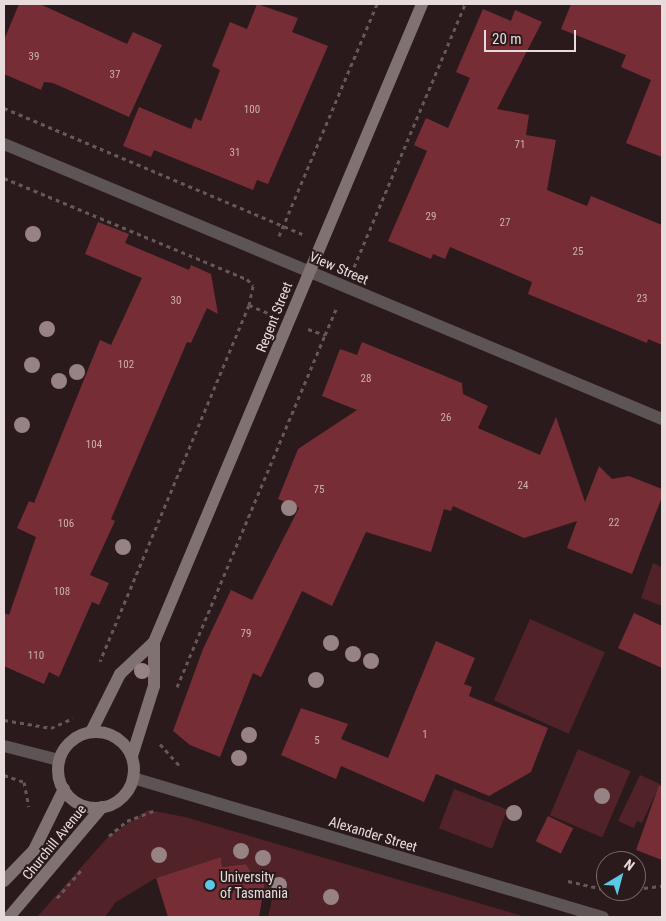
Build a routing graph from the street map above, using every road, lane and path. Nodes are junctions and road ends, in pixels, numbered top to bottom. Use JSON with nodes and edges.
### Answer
{"nodes":[{"id":1,"x":377,"y":4,"type":"edge"},
{"id":2,"x":422,"y":4,"type":"edge"},
{"id":3,"x":465,"y":4,"type":"edge"},
{"id":4,"x":4,"y":108,"type":"edge"},
{"id":5,"x":4,"y":144,"type":"edge"},
{"id":6,"x":4,"y":178,"type":"edge"},
{"id":7,"x":283,"y":226,"type":"junction"},
{"id":8,"x":321,"y":242,"type":"junction"},
{"id":9,"x":271,"y":256,"type":"junction"},
{"id":10,"x":308,"y":272,"type":"junction"},
{"id":11,"x":346,"y":287,"type":"junction"},
{"id":12,"x":249,"y":305,"type":"junction"},
{"id":13,"x":288,"y":321,"type":"junction"},
{"id":14,"x":326,"y":335,"type":"junction"},
{"id":15,"x":662,"y":420,"type":"edge"},
{"id":16,"x":154,"y":642,"type":"junction"},
{"id":17,"x":189,"y":662,"type":"dead end"},
{"id":18,"x":98,"y":666,"type":"dead end"},
{"id":19,"x":81,"y":714,"type":"dead end"},
{"id":20,"x":4,"y":720,"type":"edge"},
{"id":21,"x":91,"y":732,"type":"junction"},
{"id":22,"x":158,"y":740,"type":"dead end"},
{"id":23,"x":4,"y":746,"type":"edge"},
{"id":24,"x":132,"y":756,"type":"junction"},
{"id":25,"x":59,"y":760,"type":"junction"},
{"id":26,"x":180,"y":767,"type":"dead end"},
{"id":27,"x":4,"y":774,"type":"edge"},
{"id":28,"x":134,"y":778,"type":"junction"},
{"id":29,"x":24,"y":782,"type":"dead end"},
{"id":30,"x":64,"y":789,"type":"junction"},
{"id":31,"x":102,"y":807,"type":"junction"},
{"id":32,"x":166,"y":812,"type":"dead end"},
{"id":33,"x":102,"y":844,"type":"dead end"},
{"id":34,"x":86,"y":864,"type":"dead end"},
{"id":35,"x":4,"y":881,"type":"edge"},
{"id":36,"x":662,"y":886,"type":"edge"},
{"id":37,"x":646,"y":888,"type":"edge"},
{"id":38,"x":51,"y":904,"type":"dead end"},
{"id":39,"x":8,"y":917,"type":"edge"},
{"id":40,"x":603,"y":917,"type":"edge"}],
"edges":[{"from":1,"to":7,"type":"path"},
{"from":2,"to":8,"type":"street","name":"Regent Street"},
{"from":3,"to":11,"type":"path"},
{"from":4,"to":7,"type":"path"},
{"from":5,"to":9,"type":"street","name":"View Street"},
{"from":6,"to":12,"type":"path"},
{"from":7,"to":8,"type":"path"},
{"from":7,"to":9,"type":"path"},
{"from":8,"to":10,"type":"street","name":"Regent Street"},
{"from":9,"to":10,"type":"street","name":"View Street"},
{"from":10,"to":11,"type":"street","name":"View Street"},
{"from":10,"to":13,"type":"street","name":"Regent Street"},
{"from":11,"to":14,"type":"path"},
{"from":11,"to":15,"type":"street","name":"View Street"},
{"from":12,"to":13,"type":"path"},
{"from":12,"to":18,"type":"path"},
{"from":13,"to":14,"type":"path"},
{"from":13,"to":16,"type":"street","name":"Regent Street"},
{"from":14,"to":17,"type":"path"},
{"from":16,"to":21,"type":"street","name":"Regent Street"},
{"from":16,"to":24,"type":"street","name":"Regent Street"},
{"from":19,"to":20,"type":"path"},
{"from":21,"to":24,"type":"street"},
{"from":21,"to":25,"type":"street"},
{"from":22,"to":26,"type":"path"},
{"from":23,"to":25,"type":"street"},
{"from":24,"to":28,"type":"street"},
{"from":25,"to":30,"type":"street"},
{"from":27,"to":29,"type":"path"},
{"from":28,"to":31,"type":"street"},
{"from":28,"to":40,"type":"street","name":"Alexander Street"},
{"from":30,"to":31,"type":"street"},
{"from":30,"to":35,"type":"street","name":"Churchill Avenue"},
{"from":31,"to":39,"type":"street","name":"Churchill Avenue"},
{"from":32,"to":33,"type":"path"},
{"from":34,"to":38,"type":"path"},
{"from":36,"to":37,"type":"path"}]}
